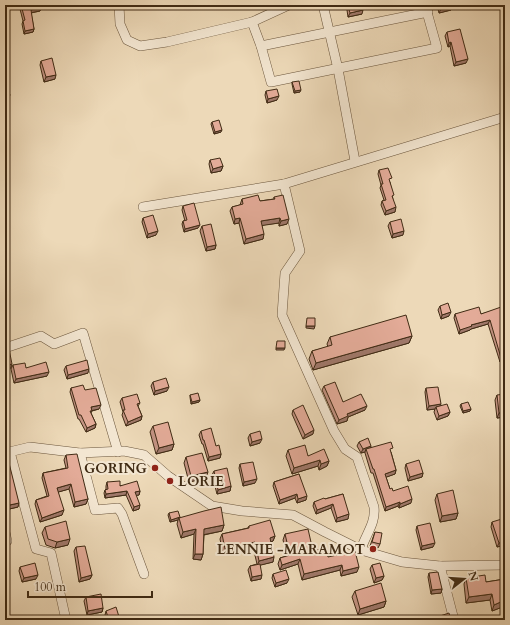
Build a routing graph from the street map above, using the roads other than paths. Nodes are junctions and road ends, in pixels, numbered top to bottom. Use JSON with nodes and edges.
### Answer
{"nodes":[{"id":1,"x":119,"y":5,"type":"edge"},
{"id":2,"x":289,"y":5,"type":"edge"},
{"id":3,"x":323,"y":5,"type":"edge"},
{"id":4,"x":426,"y":9,"type":"edge"},
{"id":5,"x":252,"y":22,"type":"junction"},
{"id":6,"x":330,"y":32,"type":"junction"},
{"id":7,"x":261,"y":46,"type":"junction"},
{"id":8,"x":338,"y":69,"type":"junction"},
{"id":9,"x":505,"y":117,"type":"edge"},
{"id":10,"x":355,"y":161,"type":"junction"},
{"id":11,"x":284,"y":184,"type":"junction"},
{"id":12,"x":143,"y":207,"type":"dead end"},
{"id":13,"x":5,"y":348,"type":"edge"},
{"id":14,"x":118,"y":452,"type":"junction"},
{"id":15,"x":7,"y":453,"type":"edge"},
{"id":16,"x":80,"y":453,"type":"junction"},
{"id":17,"x":5,"y":532,"type":"edge"},
{"id":18,"x":5,"y":542,"type":"edge"},
{"id":19,"x":361,"y":550,"type":"junction"},
{"id":20,"x":505,"y":565,"type":"edge"},
{"id":21,"x":440,"y":566,"type":"junction"},
{"id":22,"x":144,"y":574,"type":"dead end"},
{"id":23,"x":66,"y":620,"type":"edge"},
{"id":24,"x":454,"y":620,"type":"edge"}],
"edges":[{"from":1,"to":5,"type":"street"},
{"from":2,"to":5,"type":"street"},
{"from":3,"to":6,"type":"street"},
{"from":4,"to":6,"type":"street"},
{"from":4,"to":8,"type":"street"},
{"from":5,"to":7,"type":"street"},
{"from":6,"to":7,"type":"street"},
{"from":6,"to":8,"type":"street"},
{"from":7,"to":8,"type":"street"},
{"from":8,"to":10,"type":"street"},
{"from":9,"to":10,"type":"street"},
{"from":10,"to":11,"type":"street"},
{"from":11,"to":12,"type":"street"},
{"from":11,"to":19,"type":"street"},
{"from":13,"to":14,"type":"street"},
{"from":14,"to":16,"type":"street"},
{"from":14,"to":19,"type":"street"},
{"from":15,"to":16,"type":"street"},
{"from":15,"to":23,"type":"street"},
{"from":16,"to":22,"type":"street"},
{"from":17,"to":18,"type":"street"},
{"from":19,"to":21,"type":"street"},
{"from":20,"to":21,"type":"street"},
{"from":21,"to":24,"type":"street"}]}
